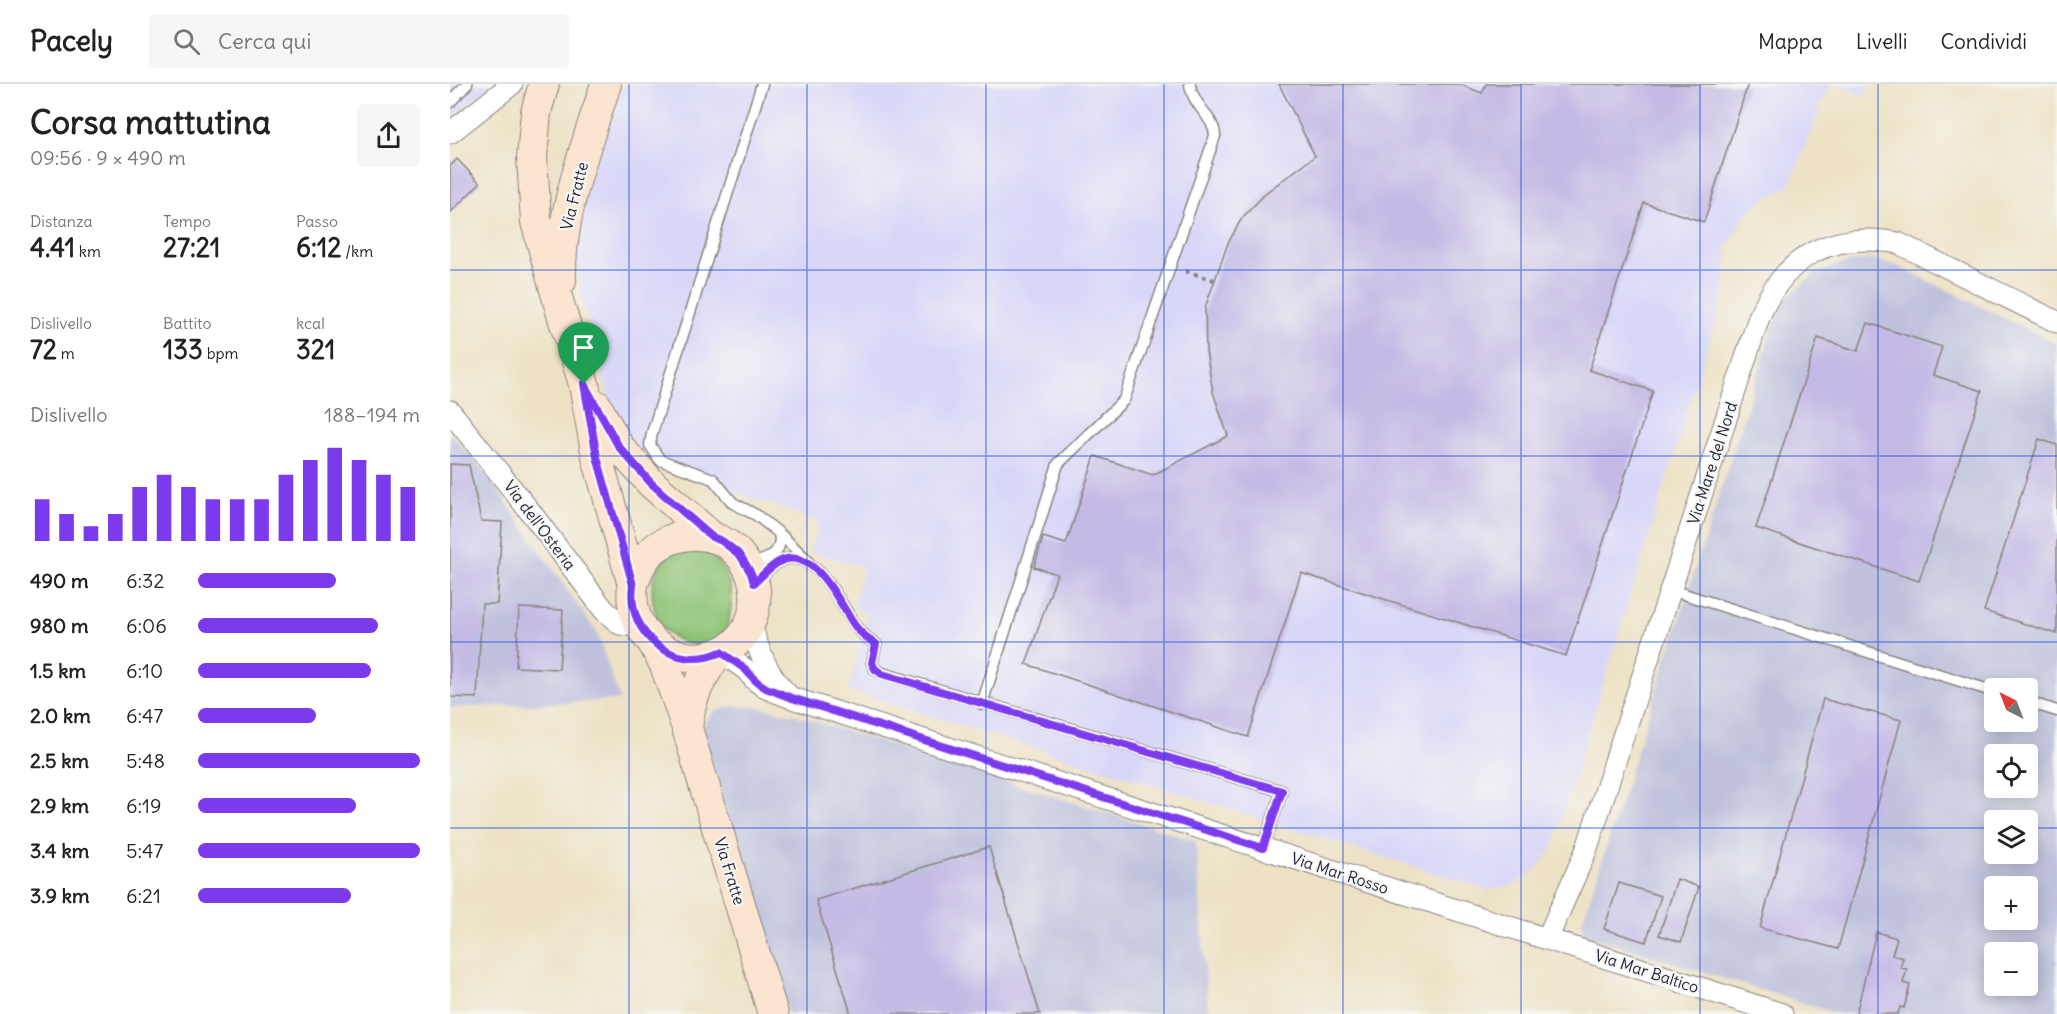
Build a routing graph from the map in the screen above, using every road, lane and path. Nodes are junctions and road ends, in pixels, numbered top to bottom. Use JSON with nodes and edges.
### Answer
{"nodes":[{"id":1,"x":467,"y":84,"type":"edge"},
{"id":2,"x":512,"y":84,"type":"edge"},
{"id":3,"x":544,"y":84,"type":"edge"},
{"id":4,"x":606,"y":84,"type":"edge"},
{"id":5,"x":762,"y":84,"type":"edge"},
{"id":6,"x":1190,"y":84,"type":"edge"},
{"id":7,"x":450,"y":102,"type":"edge"},
{"id":8,"x":450,"y":133,"type":"edge"},
{"id":9,"x":1170,"y":267,"type":"junction"},
{"id":10,"x":1214,"y":280,"type":"dead end"},
{"id":11,"x":561,"y":311,"type":"junction"},
{"id":12,"x":2057,"y":322,"type":"edge"},
{"id":13,"x":584,"y":384,"type":"junction"},
{"id":14,"x":450,"y":411,"type":"edge"},
{"id":15,"x":779,"y":533,"type":"junction"},
{"id":16,"x":712,"y":537,"type":"junction"},
{"id":17,"x":817,"y":571,"type":"junction"},
{"id":18,"x":750,"y":574,"type":"junction"},
{"id":19,"x":633,"y":585,"type":"junction"},
{"id":20,"x":1671,"y":590,"type":"junction"},
{"id":21,"x":750,"y":621,"type":"junction"},
{"id":22,"x":645,"y":632,"type":"junction"},
{"id":23,"x":719,"y":653,"type":"junction"},
{"id":24,"x":1984,"y":689,"type":"edge"},
{"id":25,"x":789,"y":697,"type":"junction"},
{"id":26,"x":982,"y":704,"type":"junction"},
{"id":27,"x":2038,"y":705,"type":"edge"},
{"id":28,"x":2057,"y":711,"type":"edge"},
{"id":29,"x":687,"y":728,"type":"junction"},
{"id":30,"x":1263,"y":848,"type":"junction"},
{"id":31,"x":1547,"y":939,"type":"junction"},
{"id":32,"x":773,"y":1014,"type":"edge"},
{"id":33,"x":1782,"y":1014,"type":"edge"}],
"edges":[{"from":1,"to":7,"type":"lane"},
{"from":2,"to":8,"type":"street"},
{"from":3,"to":11,"type":"main road","name":"Via Fratte"},
{"from":4,"to":11,"type":"main road","name":"Via Fratte"},
{"from":5,"to":15,"type":"lane"},
{"from":6,"to":9,"type":"lane"},
{"from":9,"to":10,"type":"path"},
{"from":9,"to":26,"type":"lane"},
{"from":11,"to":13,"type":"main road","name":"Via Fratte"},
{"from":12,"to":20,"type":"street","name":"Via Mare del Nord"},
{"from":13,"to":16,"type":"main road","name":"Via Fratte"},
{"from":13,"to":19,"type":"main road","name":"Via Fratte"},
{"from":14,"to":22,"type":"street","name":"Via dell'Osteria"},
{"from":15,"to":17,"type":"lane"},
{"from":15,"to":18,"type":"lane"},
{"from":16,"to":18,"type":"main road","name":"Via Fratte"},
{"from":16,"to":19,"type":"main road","name":"Via Fratte"},
{"from":17,"to":18,"type":"lane"},
{"from":17,"to":26,"type":"lane"},
{"from":18,"to":21,"type":"main road"},
{"from":19,"to":22,"type":"main road","name":"Via Fratte"},
{"from":20,"to":24,"type":"lane"},
{"from":20,"to":31,"type":"street","name":"Via Mare del Nord"},
{"from":21,"to":23,"type":"main road","name":"Via Fratte"},
{"from":21,"to":25,"type":"street"},
{"from":22,"to":23,"type":"main road"},
{"from":22,"to":29,"type":"main road","name":"Via Fratte"},
{"from":23,"to":25,"type":"street","name":"Via Mar Rosso"},
{"from":23,"to":29,"type":"main road","name":"Via Fratte"},
{"from":25,"to":30,"type":"street","name":"Via Mar Rosso"},
{"from":26,"to":30,"type":"lane"},
{"from":27,"to":28,"type":"lane"},
{"from":29,"to":32,"type":"main road","name":"Via Fratte"},
{"from":30,"to":31,"type":"street","name":"Via Mar Rosso"},
{"from":31,"to":33,"type":"street","name":"Via Mar Baltico"}]}
